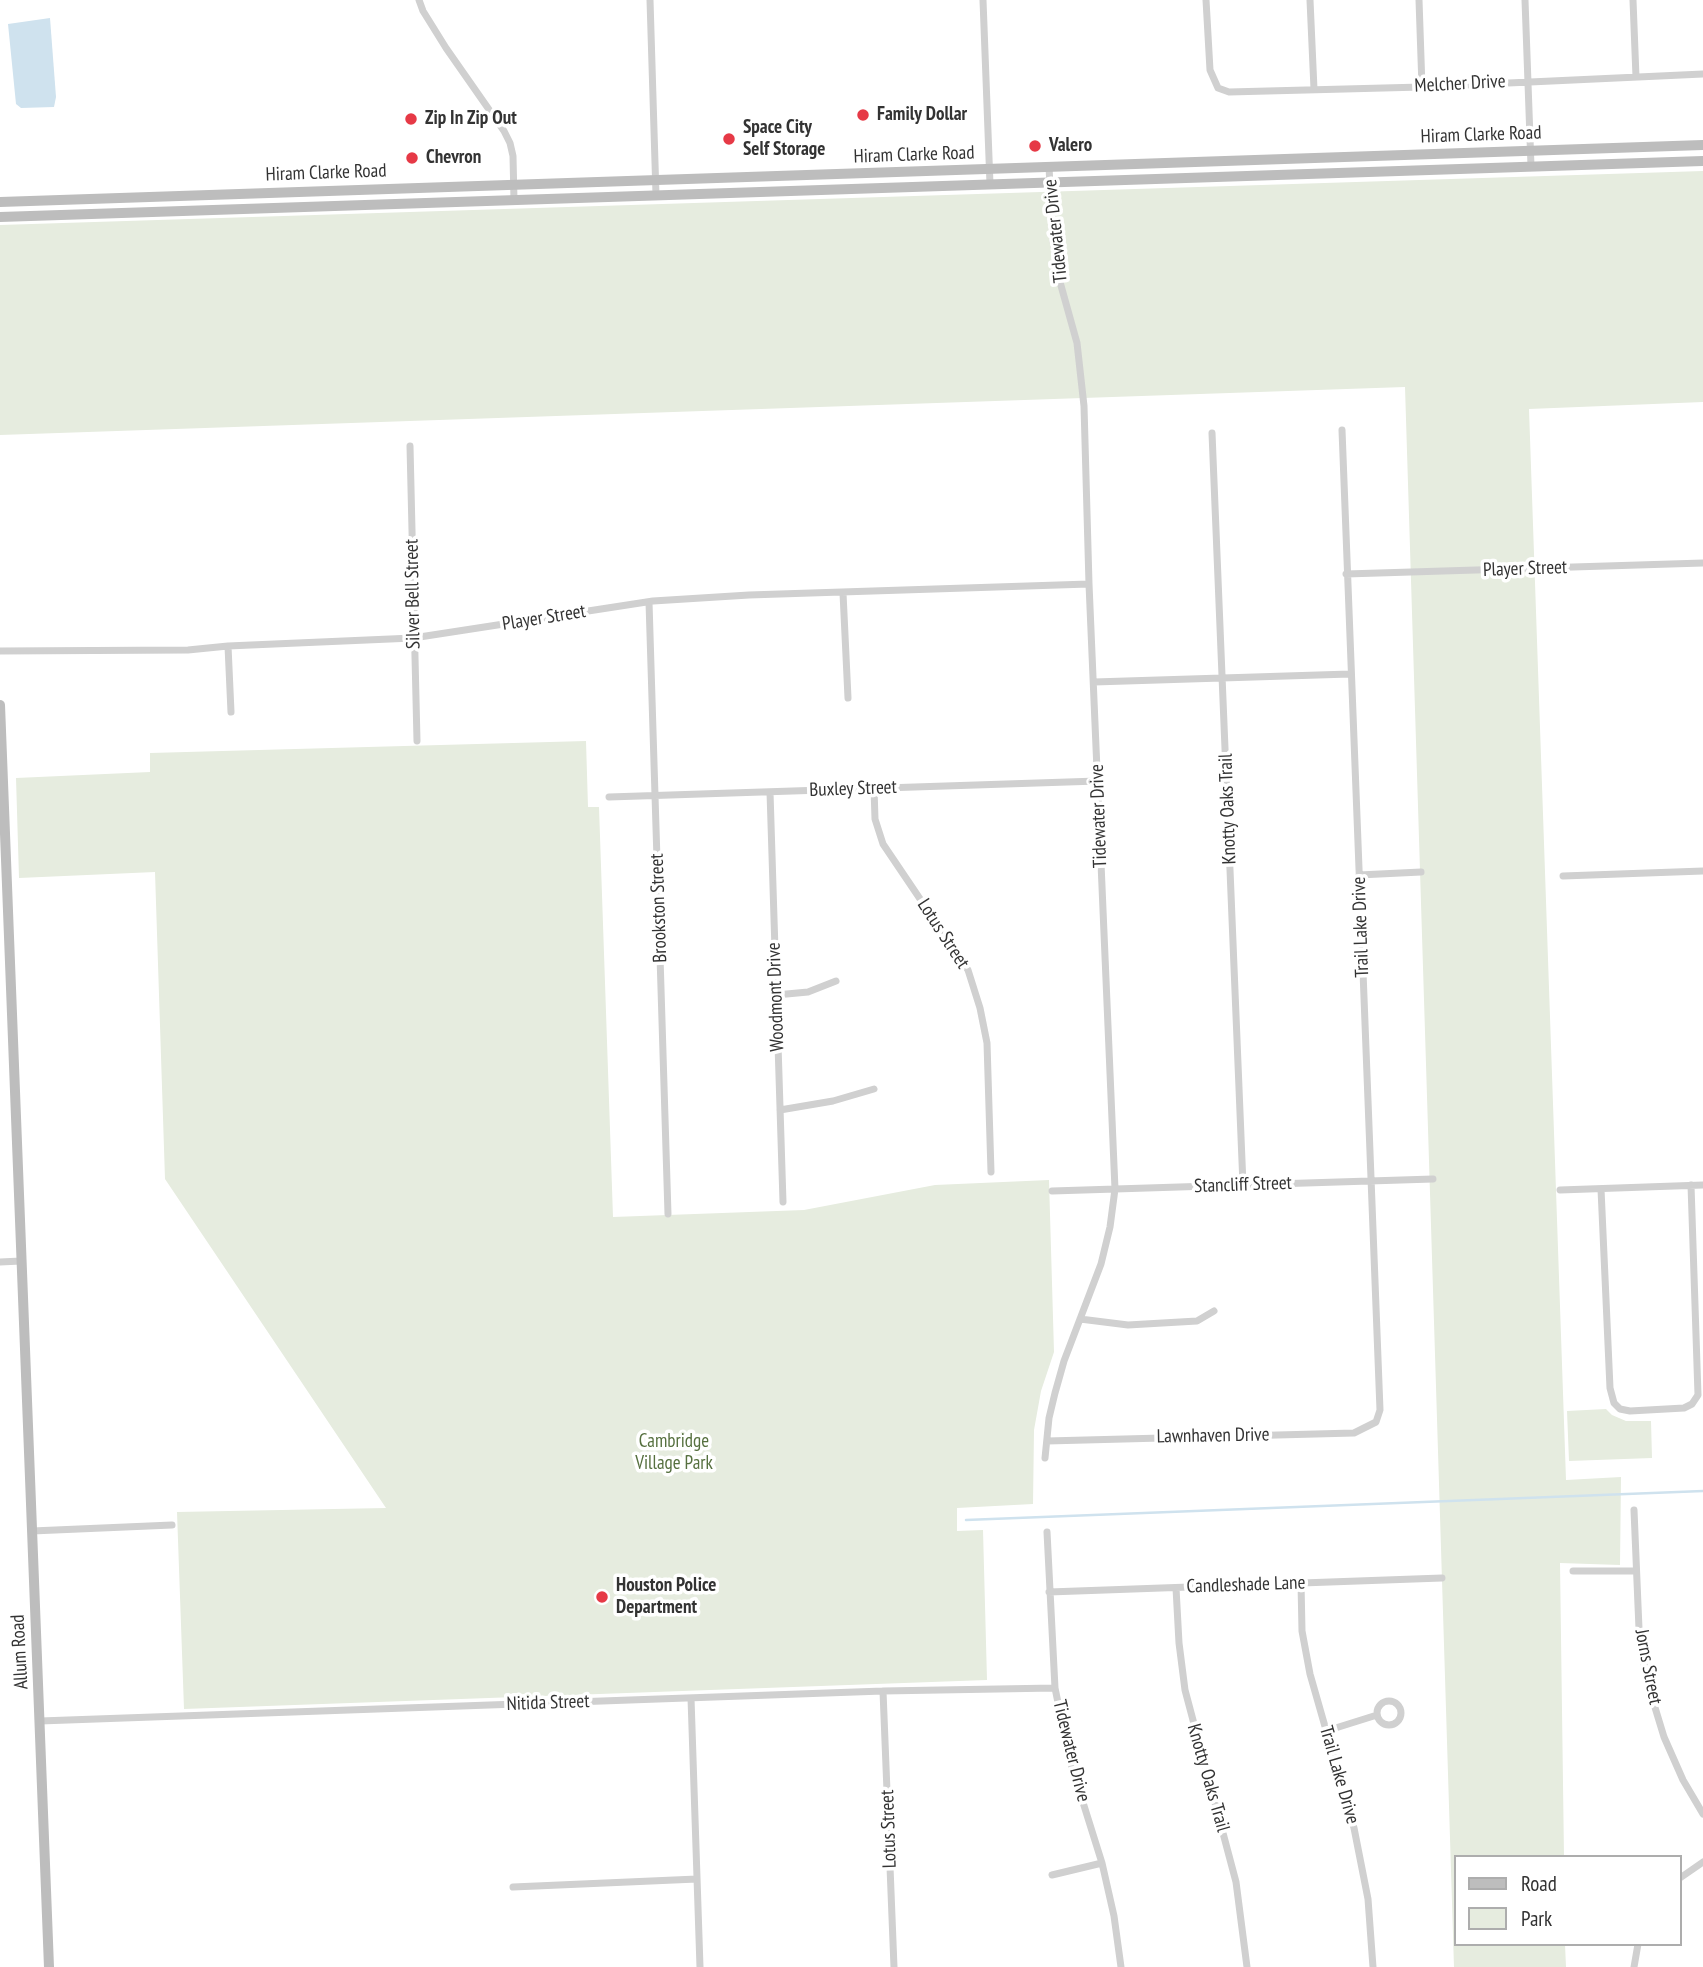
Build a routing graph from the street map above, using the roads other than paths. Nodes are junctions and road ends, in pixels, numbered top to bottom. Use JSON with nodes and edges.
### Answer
{"nodes":[{"id":1,"x":419,"y":0,"type":"edge"},
{"id":2,"x":650,"y":0,"type":"edge"},
{"id":3,"x":983,"y":0,"type":"edge"},
{"id":4,"x":1206,"y":0,"type":"edge"},
{"id":5,"x":1310,"y":0,"type":"edge"},
{"id":6,"x":1419,"y":0,"type":"edge"},
{"id":7,"x":1525,"y":0,"type":"edge"},
{"id":8,"x":1633,"y":0,"type":"edge"},
{"id":9,"x":1703,"y":74,"type":"edge"},
{"id":10,"x":1636,"y":77,"type":"junction"},
{"id":11,"x":1528,"y":80,"type":"junction"},
{"id":12,"x":1422,"y":87,"type":"junction"},
{"id":13,"x":1314,"y":89,"type":"junction"},
{"id":14,"x":1703,"y":145,"type":"edge"},
{"id":15,"x":1662,"y":146,"type":"junction"},
{"id":16,"x":1531,"y":151,"type":"junction"},
{"id":17,"x":1374,"y":156,"type":"junction"},
{"id":18,"x":1703,"y":161,"type":"edge"},
{"id":19,"x":1209,"y":162,"type":"junction"},
{"id":20,"x":1663,"y":162,"type":"junction"},
{"id":21,"x":1531,"y":166,"type":"junction"},
{"id":22,"x":1049,"y":167,"type":"junction"},
{"id":23,"x":989,"y":169,"type":"junction"},
{"id":24,"x":1374,"y":172,"type":"junction"},
{"id":25,"x":821,"y":175,"type":"junction"},
{"id":26,"x":1210,"y":177,"type":"junction"},
{"id":27,"x":656,"y":181,"type":"junction"},
{"id":28,"x":1051,"y":182,"type":"junction"},
{"id":29,"x":990,"y":184,"type":"junction"},
{"id":30,"x":513,"y":185,"type":"junction"},
{"id":31,"x":364,"y":190,"type":"junction"},
{"id":32,"x":821,"y":190,"type":"junction"},
{"id":33,"x":249,"y":193,"type":"junction"},
{"id":34,"x":656,"y":195,"type":"junction"},
{"id":35,"x":136,"y":197,"type":"junction"},
{"id":36,"x":514,"y":200,"type":"junction"},
{"id":37,"x":0,"y":202,"type":"edge"},
{"id":38,"x":364,"y":205,"type":"junction"},
{"id":39,"x":249,"y":209,"type":"junction"},
{"id":40,"x":137,"y":213,"type":"junction"},
{"id":41,"x":0,"y":217,"type":"edge"},
{"id":42,"x":1342,"y":430,"type":"dead end"},
{"id":43,"x":1212,"y":433,"type":"dead end"},
{"id":44,"x":410,"y":446,"type":"dead end"},
{"id":45,"x":1703,"y":563,"type":"edge"},
{"id":46,"x":1346,"y":574,"type":"junction"},
{"id":47,"x":1089,"y":584,"type":"junction"},
{"id":48,"x":843,"y":593,"type":"junction"},
{"id":49,"x":649,"y":601,"type":"junction"},
{"id":50,"x":413,"y":639,"type":"junction"},
{"id":51,"x":228,"y":646,"type":"junction"},
{"id":52,"x":0,"y":651,"type":"edge"},
{"id":53,"x":1350,"y":674,"type":"junction"},
{"id":54,"x":1223,"y":678,"type":"junction"},
{"id":55,"x":1094,"y":682,"type":"junction"},
{"id":56,"x":848,"y":698,"type":"dead end"},
{"id":57,"x":0,"y":705,"type":"edge"},
{"id":58,"x":231,"y":712,"type":"dead end"},
{"id":59,"x":417,"y":741,"type":"dead end"},
{"id":60,"x":1098,"y":781,"type":"junction"},
{"id":61,"x":874,"y":788,"type":"junction"},
{"id":62,"x":769,"y":792,"type":"junction"},
{"id":63,"x":656,"y":796,"type":"junction"},
{"id":64,"x":608,"y":797,"type":"dead end"},
{"id":65,"x":1703,"y":871,"type":"edge"},
{"id":66,"x":1421,"y":872,"type":"dead end"},
{"id":67,"x":1359,"y":875,"type":"junction"},
{"id":68,"x":1563,"y":876,"type":"dead end"},
{"id":69,"x":836,"y":981,"type":"dead end"},
{"id":70,"x":776,"y":995,"type":"junction"},
{"id":71,"x":874,"y":1089,"type":"dead end"},
{"id":72,"x":780,"y":1110,"type":"junction"},
{"id":73,"x":991,"y":1172,"type":"dead end"},
{"id":74,"x":1433,"y":1179,"type":"dead end"},
{"id":75,"x":1372,"y":1181,"type":"junction"},
{"id":76,"x":1243,"y":1185,"type":"junction"},
{"id":77,"x":1691,"y":1185,"type":"junction"},
{"id":78,"x":1703,"y":1185,"type":"edge"},
{"id":79,"x":1115,"y":1189,"type":"junction"},
{"id":80,"x":1601,"y":1189,"type":"junction"},
{"id":81,"x":1560,"y":1190,"type":"dead end"},
{"id":82,"x":1052,"y":1191,"type":"dead end"},
{"id":83,"x":783,"y":1202,"type":"dead end"},
{"id":84,"x":668,"y":1214,"type":"dead end"},
{"id":85,"x":21,"y":1261,"type":"junction"},
{"id":86,"x":0,"y":1262,"type":"edge"},
{"id":87,"x":1214,"y":1311,"type":"dead end"},
{"id":88,"x":1080,"y":1320,"type":"junction"},
{"id":89,"x":1376,"y":1422,"type":"joint"},
{"id":90,"x":1046,"y":1441,"type":"junction"},
{"id":91,"x":1045,"y":1458,"type":"dead end"},
{"id":92,"x":1634,"y":1510,"type":"dead end"},
{"id":93,"x":172,"y":1525,"type":"dead end"},
{"id":94,"x":32,"y":1531,"type":"junction"},
{"id":95,"x":1047,"y":1532,"type":"dead end"},
{"id":96,"x":1573,"y":1571,"type":"dead end"},
{"id":97,"x":1635,"y":1571,"type":"junction"},
{"id":98,"x":1443,"y":1578,"type":"dead end"},
{"id":99,"x":1301,"y":1583,"type":"junction"},
{"id":100,"x":1176,"y":1588,"type":"junction"},
{"id":101,"x":1049,"y":1592,"type":"junction"},
{"id":102,"x":1055,"y":1688,"type":"junction"},
{"id":103,"x":883,"y":1691,"type":"junction"},
{"id":104,"x":691,"y":1698,"type":"junction"},
{"id":105,"x":1377,"y":1714,"type":"dead end"},
{"id":106,"x":40,"y":1721,"type":"junction"},
{"id":107,"x":1326,"y":1731,"type":"junction"},
{"id":108,"x":1703,"y":1814,"type":"edge"},
{"id":109,"x":1703,"y":1862,"type":"edge"},
{"id":110,"x":1102,"y":1863,"type":"junction"},
{"id":111,"x":1052,"y":1875,"type":"dead end"},
{"id":112,"x":1682,"y":1877,"type":"edge"},
{"id":113,"x":697,"y":1879,"type":"junction"},
{"id":114,"x":513,"y":1887,"type":"dead end"},
{"id":115,"x":1638,"y":1946,"type":"edge"},
{"id":116,"x":49,"y":1967,"type":"edge"},
{"id":117,"x":700,"y":1967,"type":"edge"},
{"id":118,"x":894,"y":1967,"type":"edge"},
{"id":119,"x":1121,"y":1967,"type":"edge"},
{"id":120,"x":1247,"y":1967,"type":"edge"},
{"id":121,"x":1373,"y":1967,"type":"edge"},
{"id":122,"x":1634,"y":1967,"type":"edge"}],
"edges":[{"from":1,"to":30,"type":"street"},
{"from":2,"to":27,"type":"street"},
{"from":3,"to":23,"type":"street"},
{"from":4,"to":13,"type":"street","name":"Melcher Drive"},
{"from":5,"to":13,"type":"street"},
{"from":6,"to":12,"type":"street"},
{"from":7,"to":11,"type":"street"},
{"from":8,"to":10,"type":"street"},
{"from":9,"to":10,"type":"street","name":"Melcher Drive"},
{"from":10,"to":11,"type":"street","name":"Melcher Drive"},
{"from":11,"to":12,"type":"street","name":"Melcher Drive"},
{"from":11,"to":16,"type":"street"},
{"from":12,"to":13,"type":"street","name":"Melcher Drive"},
{"from":14,"to":15,"type":"main road","name":"Hiram Clarke Road"},
{"from":15,"to":16,"type":"main road","name":"Hiram Clarke Road"},
{"from":15,"to":20,"type":"main road"},
{"from":16,"to":17,"type":"main road","name":"Hiram Clarke Road"},
{"from":16,"to":21,"type":"street"},
{"from":17,"to":19,"type":"main road","name":"Hiram Clarke Road"},
{"from":17,"to":24,"type":"main road"},
{"from":18,"to":20,"type":"main road","name":"Hiram Clarke Road"},
{"from":19,"to":22,"type":"main road","name":"Hiram Clarke Road"},
{"from":19,"to":26,"type":"main road"},
{"from":20,"to":21,"type":"main road","name":"Hiram Clarke Road"},
{"from":21,"to":24,"type":"main road","name":"Hiram Clarke Road"},
{"from":22,"to":23,"type":"main road","name":"Hiram Clarke Road"},
{"from":22,"to":28,"type":"street","name":"Tidewater Drive"},
{"from":23,"to":25,"type":"main road","name":"Hiram Clarke Road"},
{"from":23,"to":29,"type":"street"},
{"from":24,"to":26,"type":"main road","name":"Hiram Clarke Road"},
{"from":25,"to":27,"type":"main road","name":"Hiram Clarke Road"},
{"from":25,"to":32,"type":"main road"},
{"from":26,"to":28,"type":"main road","name":"Hiram Clarke Road"},
{"from":27,"to":30,"type":"main road","name":"Hiram Clarke Road"},
{"from":27,"to":34,"type":"street"},
{"from":28,"to":29,"type":"main road","name":"Hiram Clarke Road"},
{"from":28,"to":47,"type":"street","name":"Tidewater Drive"},
{"from":29,"to":32,"type":"main road","name":"Hiram Clarke Road"},
{"from":30,"to":31,"type":"main road","name":"Hiram Clarke Road"},
{"from":30,"to":36,"type":"street"},
{"from":31,"to":33,"type":"main road","name":"Hiram Clarke Road"},
{"from":31,"to":38,"type":"main road"},
{"from":32,"to":34,"type":"main road","name":"Hiram Clarke Road"},
{"from":33,"to":35,"type":"main road","name":"Hiram Clarke Road"},
{"from":33,"to":39,"type":"main road"},
{"from":34,"to":36,"type":"main road","name":"Hiram Clarke Road"},
{"from":35,"to":37,"type":"main road","name":"Hiram Clarke Road"},
{"from":35,"to":40,"type":"main road"},
{"from":36,"to":38,"type":"main road","name":"Hiram Clarke Road"},
{"from":38,"to":39,"type":"main road","name":"Hiram Clarke Road"},
{"from":39,"to":40,"type":"main road","name":"Hiram Clarke Road"},
{"from":40,"to":41,"type":"main road","name":"Hiram Clarke Road"},
{"from":42,"to":46,"type":"street","name":"Trail Lake Drive"},
{"from":43,"to":54,"type":"street","name":"Knotty Oaks Trail"},
{"from":44,"to":50,"type":"street","name":"Silver Bell Street"},
{"from":45,"to":46,"type":"street","name":"Player Street"},
{"from":46,"to":53,"type":"street","name":"Trail Lake Drive"},
{"from":47,"to":48,"type":"street","name":"Player Street"},
{"from":47,"to":55,"type":"street","name":"Tidewater Drive"},
{"from":48,"to":49,"type":"street","name":"Player Street"},
{"from":48,"to":56,"type":"street"},
{"from":49,"to":50,"type":"street","name":"Player Street"},
{"from":49,"to":63,"type":"street","name":"Brookston Street"},
{"from":50,"to":51,"type":"street","name":"Player Street"},
{"from":50,"to":59,"type":"street","name":"Silver Bell Street"},
{"from":51,"to":52,"type":"street","name":"Player Street"},
{"from":51,"to":58,"type":"street"},
{"from":53,"to":54,"type":"street"},
{"from":53,"to":67,"type":"street","name":"Trail Lake Drive"},
{"from":54,"to":55,"type":"street"},
{"from":54,"to":76,"type":"street","name":"Knotty Oaks Trail"},
{"from":55,"to":60,"type":"street","name":"Tidewater Drive"},
{"from":57,"to":85,"type":"main road","name":"Allum Road"},
{"from":60,"to":61,"type":"street","name":"Buxley Street"},
{"from":60,"to":79,"type":"street","name":"Tidewater Drive"},
{"from":61,"to":62,"type":"street","name":"Buxley Street"},
{"from":61,"to":73,"type":"street","name":"Lotus Street"},
{"from":62,"to":63,"type":"street","name":"Buxley Street"},
{"from":62,"to":70,"type":"street","name":"Woodmont Drive"},
{"from":63,"to":64,"type":"street","name":"Buxley Street"},
{"from":63,"to":84,"type":"street","name":"Brookston Street"},
{"from":65,"to":68,"type":"street"},
{"from":66,"to":67,"type":"street"},
{"from":67,"to":75,"type":"street","name":"Trail Lake Drive"},
{"from":69,"to":70,"type":"street"},
{"from":70,"to":72,"type":"street","name":"Woodmont Drive"},
{"from":71,"to":72,"type":"street"},
{"from":72,"to":83,"type":"street","name":"Woodmont Drive"},
{"from":74,"to":75,"type":"street","name":"Stancliff Street"},
{"from":75,"to":76,"type":"street","name":"Stancliff Street"},
{"from":75,"to":89,"type":"street","name":"Trail Lake Drive"},
{"from":76,"to":79,"type":"street","name":"Stancliff Street"},
{"from":77,"to":78,"type":"street"},
{"from":77,"to":80,"type":"street"},
{"from":77,"to":80,"type":"street"},
{"from":79,"to":82,"type":"street","name":"Stancliff Street"},
{"from":79,"to":88,"type":"street","name":"Tidewater Drive"},
{"from":80,"to":81,"type":"street"},
{"from":85,"to":86,"type":"street"},
{"from":85,"to":94,"type":"main road","name":"Allum Road"},
{"from":87,"to":88,"type":"street"},
{"from":88,"to":90,"type":"street","name":"Tidewater Drive"},
{"from":89,"to":90,"type":"street","name":"Lawnhaven Drive"},
{"from":90,"to":91,"type":"street","name":"Tidewater Drive"},
{"from":92,"to":97,"type":"street","name":"Jorns Street"},
{"from":93,"to":94,"type":"street"},
{"from":94,"to":106,"type":"main road","name":"Allum Road"},
{"from":95,"to":101,"type":"street","name":"Tidewater Drive"},
{"from":96,"to":97,"type":"street"},
{"from":97,"to":108,"type":"street","name":"Jorns Street"},
{"from":98,"to":99,"type":"street","name":"Candleshade Lane"},
{"from":99,"to":100,"type":"street","name":"Candleshade Lane"},
{"from":99,"to":107,"type":"street","name":"Trail Lake Drive"},
{"from":100,"to":101,"type":"street","name":"Candleshade Lane"},
{"from":100,"to":120,"type":"street","name":"Knotty Oaks Trail"},
{"from":101,"to":102,"type":"street","name":"Tidewater Drive"},
{"from":102,"to":103,"type":"street","name":"Nitida Street"},
{"from":102,"to":110,"type":"street","name":"Tidewater Drive"},
{"from":103,"to":104,"type":"street","name":"Nitida Street"},
{"from":103,"to":118,"type":"street","name":"Lotus Street"},
{"from":104,"to":106,"type":"street","name":"Nitida Street"},
{"from":104,"to":113,"type":"street"},
{"from":105,"to":107,"type":"street"},
{"from":106,"to":116,"type":"main road","name":"Allum Road"},
{"from":107,"to":121,"type":"street","name":"Trail Lake Drive"},
{"from":109,"to":112,"type":"street"},
{"from":110,"to":111,"type":"street"},
{"from":110,"to":119,"type":"street","name":"Tidewater Drive"},
{"from":113,"to":114,"type":"street"},
{"from":113,"to":117,"type":"street"},
{"from":115,"to":122,"type":"street"}]}
